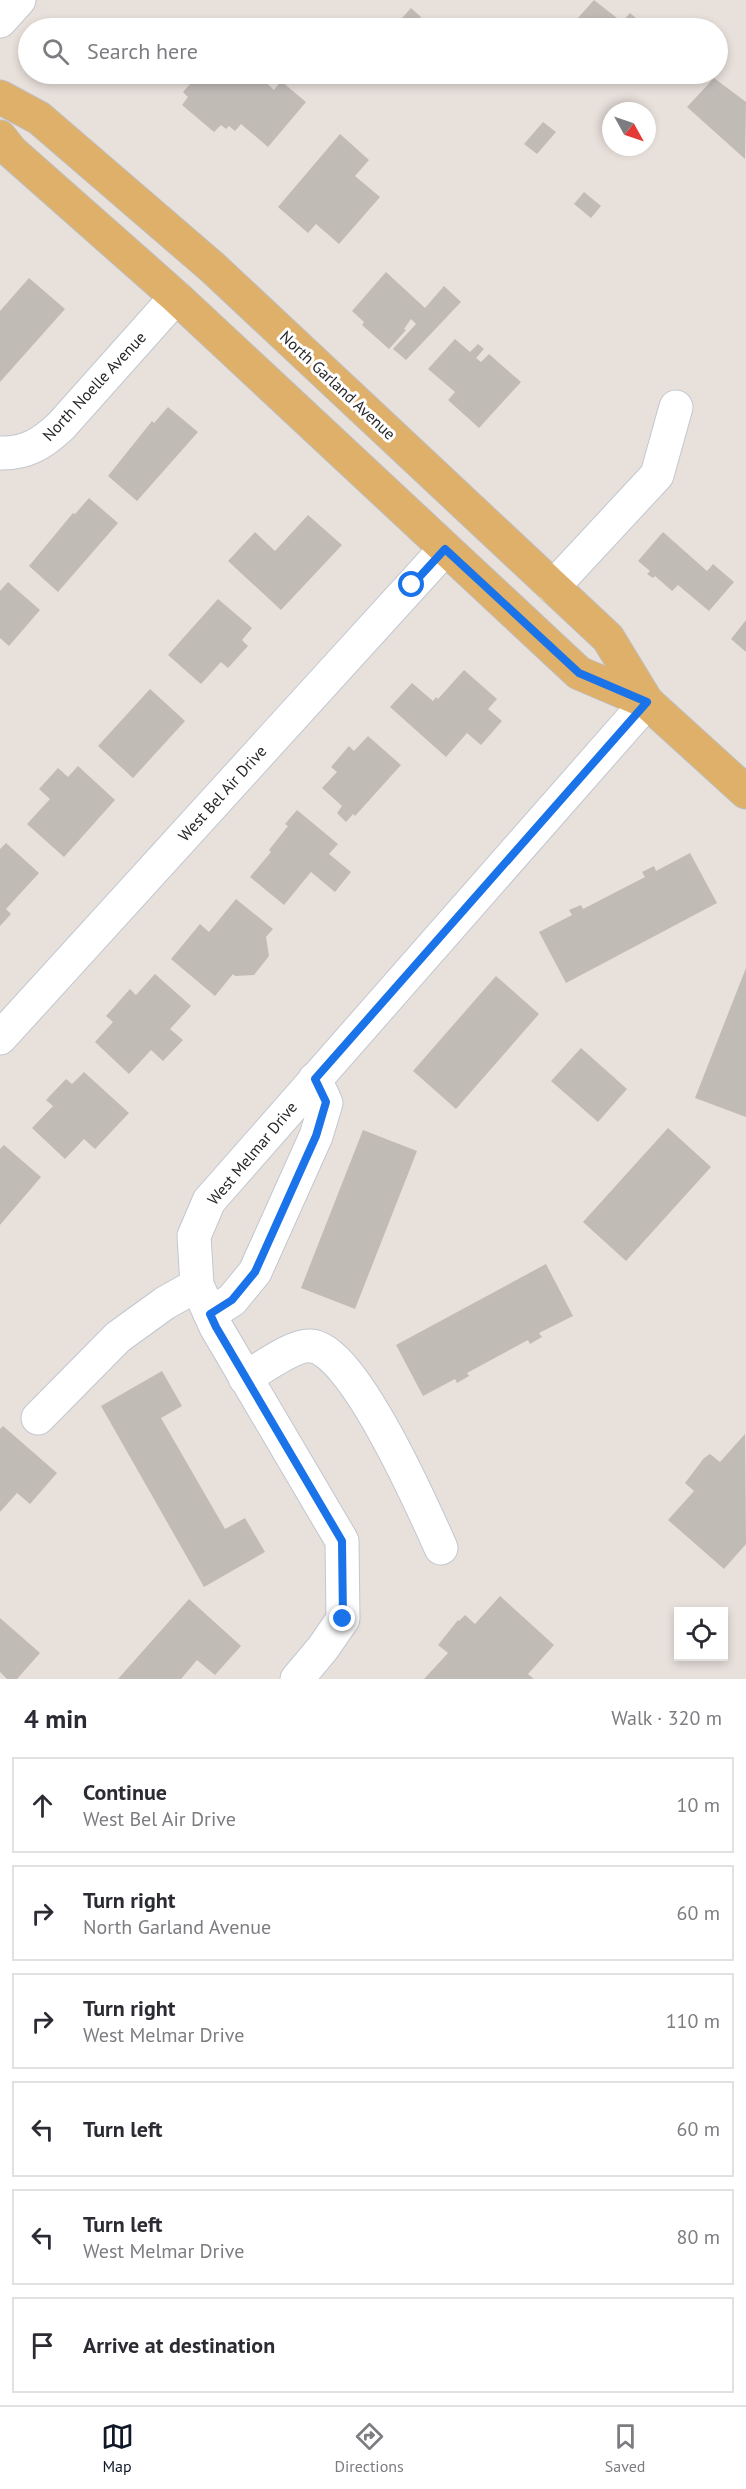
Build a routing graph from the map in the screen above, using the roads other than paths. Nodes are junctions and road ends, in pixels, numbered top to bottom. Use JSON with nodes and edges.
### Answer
{"nodes":[{"id":1,"x":19,"y":0,"type":"edge"},
{"id":2,"x":0,"y":21,"type":"edge"},
{"id":3,"x":0,"y":97,"type":"edge"},
{"id":4,"x":0,"y":136,"type":"edge"},
{"id":5,"x":176,"y":297,"type":"junction"},
{"id":6,"x":676,"y":407,"type":"dead end"},
{"id":7,"x":0,"y":453,"type":"edge"},
{"id":8,"x":445,"y":549,"type":"junction"},
{"id":9,"x":553,"y":587,"type":"junction"},
{"id":10,"x":647,"y":702,"type":"junction"},
{"id":11,"x":746,"y":792,"type":"edge"},
{"id":12,"x":0,"y":1038,"type":"edge"},
{"id":13,"x":315,"y":1079,"type":"junction"},
{"id":14,"x":197,"y":1285,"type":"junction"},
{"id":15,"x":210,"y":1314,"type":"junction"},
{"id":16,"x":245,"y":1378,"type":"junction"},
{"id":17,"x":38,"y":1418,"type":"dead end"},
{"id":18,"x":441,"y":1548,"type":"dead end"},
{"id":19,"x":297,"y":1679,"type":"edge"}],
"edges":[{"from":1,"to":2,"type":"street"},
{"from":3,"to":9,"type":"main road","name":"North Garland Avenue"},
{"from":4,"to":5,"type":"main road","name":"North Garland Avenue"},
{"from":5,"to":7,"type":"street","name":"North Noelle Avenue"},
{"from":5,"to":8,"type":"main road","name":"North Garland Avenue"},
{"from":6,"to":9,"type":"street"},
{"from":8,"to":10,"type":"main road","name":"North Garland Avenue"},
{"from":8,"to":12,"type":"street","name":"West Bel Air Drive"},
{"from":9,"to":10,"type":"main road","name":"North Garland Avenue"},
{"from":10,"to":11,"type":"main road","name":"North Garland Avenue"},
{"from":10,"to":13,"type":"street","name":"West Melmar Drive"},
{"from":13,"to":14,"type":"street","name":"West Melmar Drive"},
{"from":13,"to":15,"type":"street"},
{"from":14,"to":15,"type":"street","name":"West Melmar Drive"},
{"from":14,"to":17,"type":"street"},
{"from":15,"to":16,"type":"street","name":"West Melmar Drive"},
{"from":16,"to":18,"type":"street"},
{"from":16,"to":19,"type":"street","name":"West Melmar Drive"}]}
